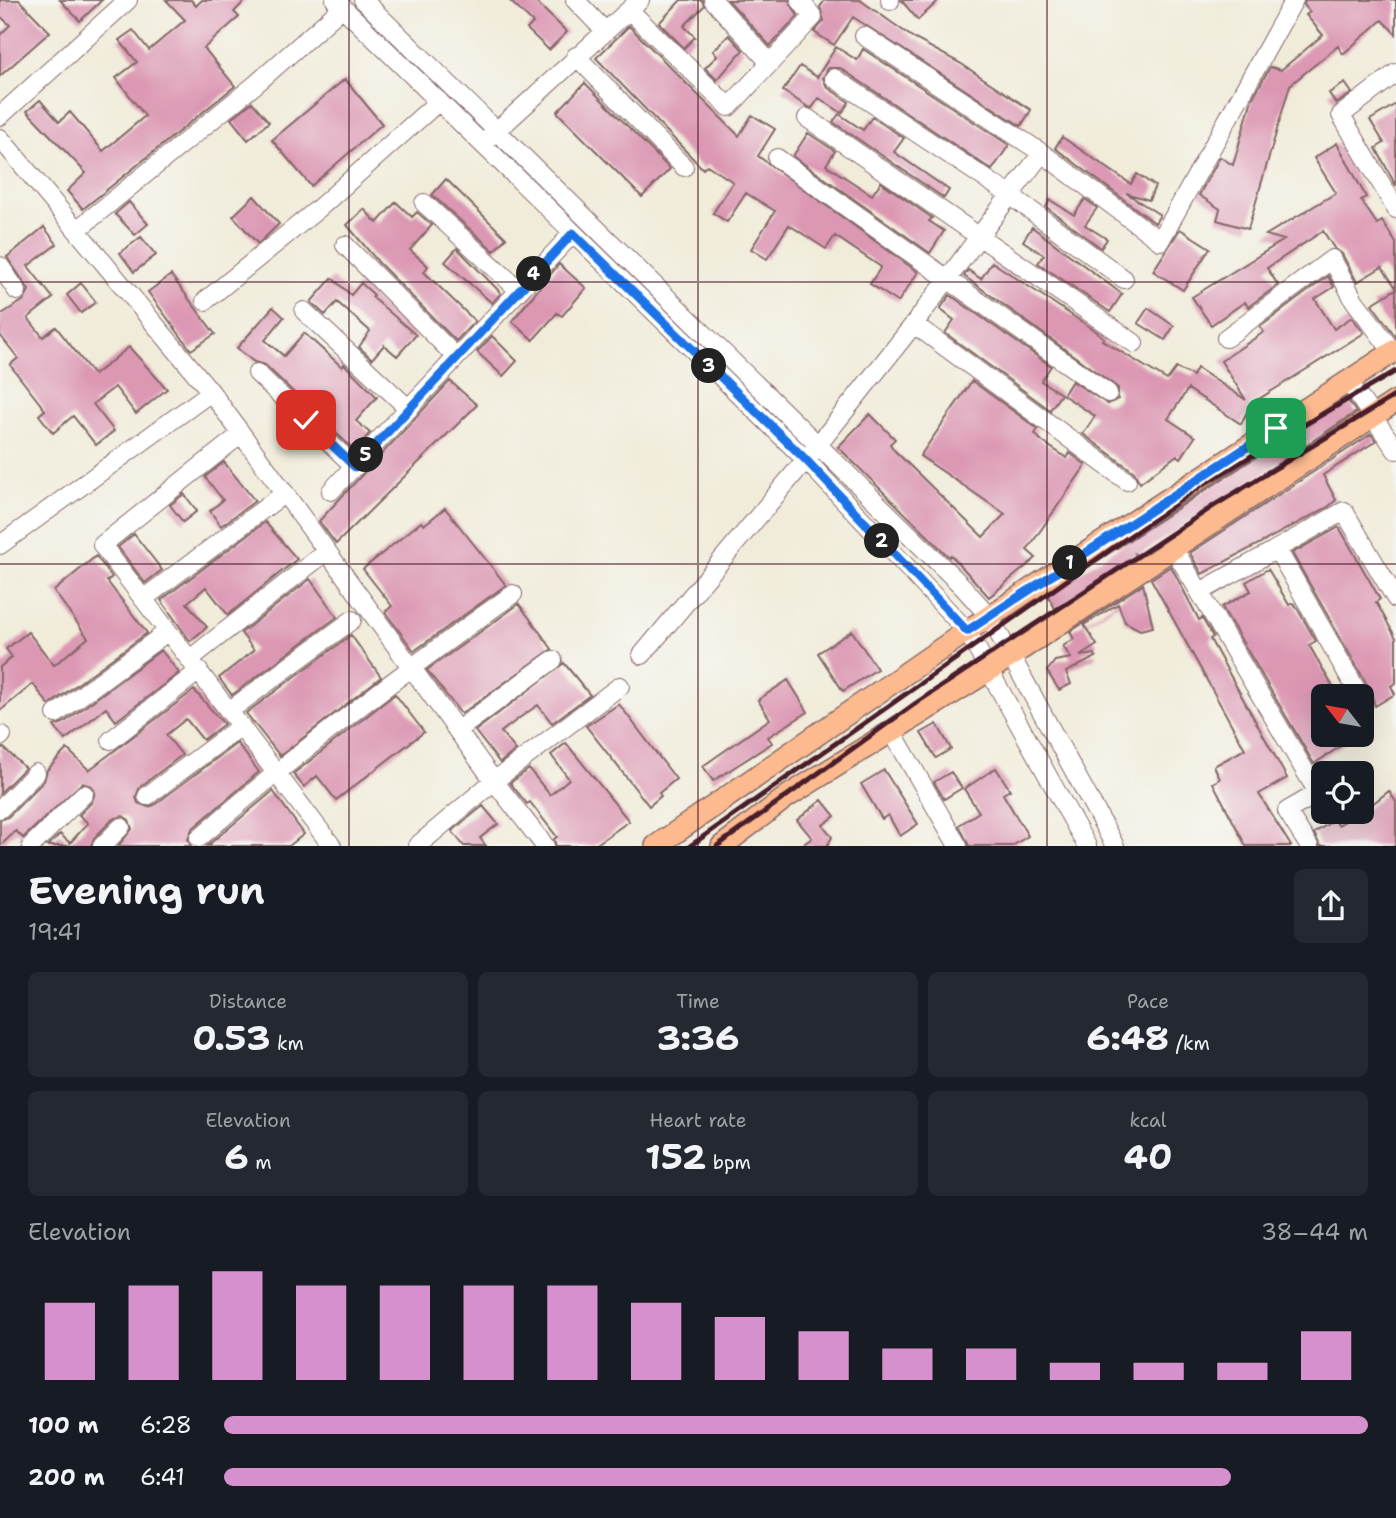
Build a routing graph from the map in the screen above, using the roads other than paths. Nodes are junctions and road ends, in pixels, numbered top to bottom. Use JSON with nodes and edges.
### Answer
{"nodes":[{"id":1,"x":128,"y":0,"type":"edge"},
{"id":2,"x":363,"y":0,"type":"edge"},
{"id":3,"x":575,"y":0,"type":"edge"},
{"id":4,"x":713,"y":0,"type":"edge"},
{"id":5,"x":800,"y":0,"type":"edge"},
{"id":6,"x":1294,"y":0,"type":"edge"},
{"id":7,"x":339,"y":4,"type":"edge"},
{"id":8,"x":635,"y":5,"type":"edge"},
{"id":9,"x":604,"y":30,"type":"junction"},
{"id":10,"x":864,"y":36,"type":"dead end"},
{"id":11,"x":576,"y":56,"type":"junction"},
{"id":12,"x":770,"y":63,"type":"junction"},
{"id":13,"x":1396,"y":73,"type":"edge"},
{"id":14,"x":834,"y":78,"type":"dead end"},
{"id":15,"x":439,"y":101,"type":"junction"},
{"id":16,"x":0,"y":116,"type":"edge"},
{"id":17,"x":807,"y":118,"type":"dead end"},
{"id":18,"x":497,"y":130,"type":"junction"},
{"id":19,"x":0,"y":138,"type":"edge"},
{"id":20,"x":483,"y":144,"type":"junction"},
{"id":21,"x":1042,"y":153,"type":"junction"},
{"id":22,"x":777,"y":158,"type":"dead end"},
{"id":23,"x":684,"y":167,"type":"dead end"},
{"id":24,"x":1391,"y":188,"type":"edge"},
{"id":25,"x":1010,"y":195,"type":"junction"},
{"id":26,"x":424,"y":202,"type":"dead end"},
{"id":27,"x":1396,"y":209,"type":"edge"},
{"id":28,"x":78,"y":229,"type":"junction"},
{"id":29,"x":573,"y":233,"type":"junction"},
{"id":30,"x":980,"y":238,"type":"junction"},
{"id":31,"x":345,"y":245,"type":"dead end"},
{"id":32,"x":0,"y":266,"type":"edge"},
{"id":33,"x":947,"y":278,"type":"junction"},
{"id":34,"x":1124,"y":279,"type":"dead end"},
{"id":35,"x":519,"y":290,"type":"junction"},
{"id":36,"x":18,"y":291,"type":"dead end"},
{"id":37,"x":205,"y":301,"type":"dead end"},
{"id":38,"x":304,"y":311,"type":"dead end"},
{"id":39,"x":914,"y":324,"type":"junction"},
{"id":40,"x":1226,"y":338,"type":"dead end"},
{"id":41,"x":1134,"y":342,"type":"dead end"},
{"id":42,"x":1395,"y":351,"type":"edge"},
{"id":43,"x":455,"y":356,"type":"junction"},
{"id":44,"x":257,"y":373,"type":"dead end"},
{"id":45,"x":1348,"y":381,"type":"junction"},
{"id":46,"x":211,"y":392,"type":"junction"},
{"id":47,"x":1108,"y":393,"type":"dead end"},
{"id":48,"x":1396,"y":401,"type":"edge"},
{"id":49,"x":409,"y":409,"type":"junction"},
{"id":50,"x":1372,"y":418,"type":"junction"},
{"id":51,"x":240,"y":435,"type":"junction"},
{"id":52,"x":818,"y":445,"type":"junction"},
{"id":53,"x":1396,"y":450,"type":"edge"},
{"id":54,"x":806,"y":460,"type":"junction"},
{"id":55,"x":355,"y":467,"type":"junction"},
{"id":56,"x":1127,"y":481,"type":"dead end"},
{"id":57,"x":331,"y":491,"type":"dead end"},
{"id":58,"x":285,"y":493,"type":"junction"},
{"id":59,"x":0,"y":545,"type":"edge"},
{"id":60,"x":1172,"y":547,"type":"junction"},
{"id":61,"x":1277,"y":548,"type":"junction"},
{"id":62,"x":327,"y":551,"type":"junction"},
{"id":63,"x":1200,"y":592,"type":"junction"},
{"id":64,"x":513,"y":594,"type":"dead end"},
{"id":65,"x":144,"y":599,"type":"junction"},
{"id":66,"x":1396,"y":599,"type":"edge"},
{"id":67,"x":989,"y":617,"type":"junction"},
{"id":68,"x":352,"y":620,"type":"dead end"},
{"id":69,"x":967,"y":631,"type":"junction"},
{"id":70,"x":167,"y":632,"type":"junction"},
{"id":71,"x":642,"y":655,"type":"dead end"},
{"id":72,"x":1009,"y":657,"type":"junction"},
{"id":73,"x":554,"y":660,"type":"dead end"},
{"id":74,"x":195,"y":665,"type":"junction"},
{"id":75,"x":411,"y":667,"type":"junction"},
{"id":76,"x":988,"y":671,"type":"junction"},
{"id":77,"x":1354,"y":684,"type":"edge"},
{"id":78,"x":620,"y":686,"type":"dead end"},
{"id":79,"x":229,"y":711,"type":"junction"},
{"id":80,"x":56,"y":714,"type":"dead end"},
{"id":81,"x":242,"y":726,"type":"junction"},
{"id":82,"x":458,"y":730,"type":"junction"},
{"id":83,"x":891,"y":730,"type":"junction"},
{"id":84,"x":111,"y":740,"type":"dead end"},
{"id":85,"x":276,"y":771,"type":"junction"},
{"id":86,"x":36,"y":773,"type":"dead end"},
{"id":87,"x":494,"y":781,"type":"junction"},
{"id":88,"x":84,"y":794,"type":"dead end"},
{"id":89,"x":147,"y":796,"type":"dead end"},
{"id":90,"x":0,"y":809,"type":"edge"},
{"id":91,"x":121,"y":827,"type":"dead end"},
{"id":92,"x":199,"y":838,"type":"dead end"},
{"id":93,"x":31,"y":846,"type":"edge"},
{"id":94,"x":102,"y":846,"type":"edge"},
{"id":95,"x":332,"y":846,"type":"edge"},
{"id":96,"x":417,"y":846,"type":"edge"},
{"id":97,"x":545,"y":846,"type":"edge"},
{"id":98,"x":656,"y":846,"type":"edge"},
{"id":99,"x":722,"y":846,"type":"edge"},
{"id":100,"x":958,"y":846,"type":"edge"},
{"id":101,"x":1087,"y":846,"type":"edge"},
{"id":102,"x":1115,"y":846,"type":"edge"},
{"id":103,"x":1309,"y":846,"type":"edge"}],
"edges":[{"from":1,"to":16,"type":"street"},
{"from":2,"to":18,"type":"street"},
{"from":3,"to":9,"type":"street"},
{"from":4,"to":12,"type":"street"},
{"from":5,"to":12,"type":"street"},
{"from":6,"to":21,"type":"street"},
{"from":7,"to":15,"type":"street"},
{"from":7,"to":28,"type":"street"},
{"from":8,"to":9,"type":"street"},
{"from":8,"to":12,"type":"street"},
{"from":9,"to":11,"type":"street"},
{"from":10,"to":21,"type":"street"},
{"from":11,"to":18,"type":"street"},
{"from":11,"to":23,"type":"street"},
{"from":13,"to":24,"type":"street"},
{"from":14,"to":25,"type":"street"},
{"from":15,"to":20,"type":"street"},
{"from":15,"to":37,"type":"street"},
{"from":17,"to":30,"type":"street"},
{"from":18,"to":20,"type":"street"},
{"from":18,"to":52,"type":"street"},
{"from":19,"to":28,"type":"street"},
{"from":20,"to":29,"type":"street"},
{"from":21,"to":25,"type":"street"},
{"from":22,"to":33,"type":"street"},
{"from":24,"to":27,"type":"street"},
{"from":25,"to":30,"type":"street"},
{"from":25,"to":34,"type":"street"},
{"from":26,"to":35,"type":"street"},
{"from":28,"to":46,"type":"street"},
{"from":29,"to":35,"type":"street"},
{"from":29,"to":54,"type":"street"},
{"from":30,"to":33,"type":"street"},
{"from":30,"to":41,"type":"street"},
{"from":31,"to":43,"type":"street"},
{"from":32,"to":36,"type":"street"},
{"from":33,"to":39,"type":"street"},
{"from":33,"to":47,"type":"street"},
{"from":35,"to":43,"type":"street"},
{"from":38,"to":49,"type":"street"},
{"from":39,"to":52,"type":"street"},
{"from":39,"to":56,"type":"street"},
{"from":40,"to":42,"type":"street"},
{"from":42,"to":45,"type":"main road"},
{"from":43,"to":49,"type":"street"},
{"from":44,"to":55,"type":"street"},
{"from":45,"to":50,"type":"street"},
{"from":45,"to":67,"type":"main road"},
{"from":46,"to":51,"type":"street"},
{"from":46,"to":59,"type":"street"},
{"from":48,"to":50,"type":"main road"},
{"from":49,"to":55,"type":"street"},
{"from":50,"to":53,"type":"street"},
{"from":50,"to":60,"type":"main road"},
{"from":51,"to":58,"type":"street"},
{"from":51,"to":65,"type":"street"},
{"from":52,"to":54,"type":"street"},
{"from":52,"to":67,"type":"street"},
{"from":54,"to":69,"type":"street"},
{"from":54,"to":71,"type":"street"},
{"from":55,"to":57,"type":"street"},
{"from":58,"to":62,"type":"street"},
{"from":58,"to":65,"type":"street"},
{"from":60,"to":63,"type":"street"},
{"from":60,"to":72,"type":"main road"},
{"from":61,"to":63,"type":"street"},
{"from":61,"to":66,"type":"street"},
{"from":61,"to":77,"type":"street"},
{"from":62,"to":74,"type":"street"},
{"from":62,"to":75,"type":"street"},
{"from":63,"to":103,"type":"street"},
{"from":64,"to":75,"type":"street"},
{"from":65,"to":70,"type":"street"},
{"from":67,"to":69,"type":"main road"},
{"from":67,"to":72,"type":"street"},
{"from":68,"to":79,"type":"street"},
{"from":69,"to":76,"type":"street"},
{"from":69,"to":98,"type":"main road"},
{"from":70,"to":74,"type":"street"},
{"from":70,"to":80,"type":"street"},
{"from":72,"to":76,"type":"main road"},
{"from":72,"to":102,"type":"street"},
{"from":73,"to":82,"type":"street"},
{"from":74,"to":79,"type":"street"},
{"from":74,"to":84,"type":"street"},
{"from":75,"to":82,"type":"street"},
{"from":75,"to":85,"type":"street"},
{"from":76,"to":83,"type":"main road"},
{"from":76,"to":101,"type":"street"},
{"from":78,"to":87,"type":"street"},
{"from":79,"to":81,"type":"street"},
{"from":81,"to":85,"type":"street"},
{"from":81,"to":89,"type":"street"},
{"from":82,"to":87,"type":"street"},
{"from":83,"to":99,"type":"main road"},
{"from":83,"to":100,"type":"street"},
{"from":85,"to":92,"type":"street"},
{"from":85,"to":95,"type":"street"},
{"from":86,"to":90,"type":"street"},
{"from":87,"to":96,"type":"street"},
{"from":87,"to":97,"type":"street"},
{"from":88,"to":93,"type":"street"},
{"from":91,"to":94,"type":"street"}]}
